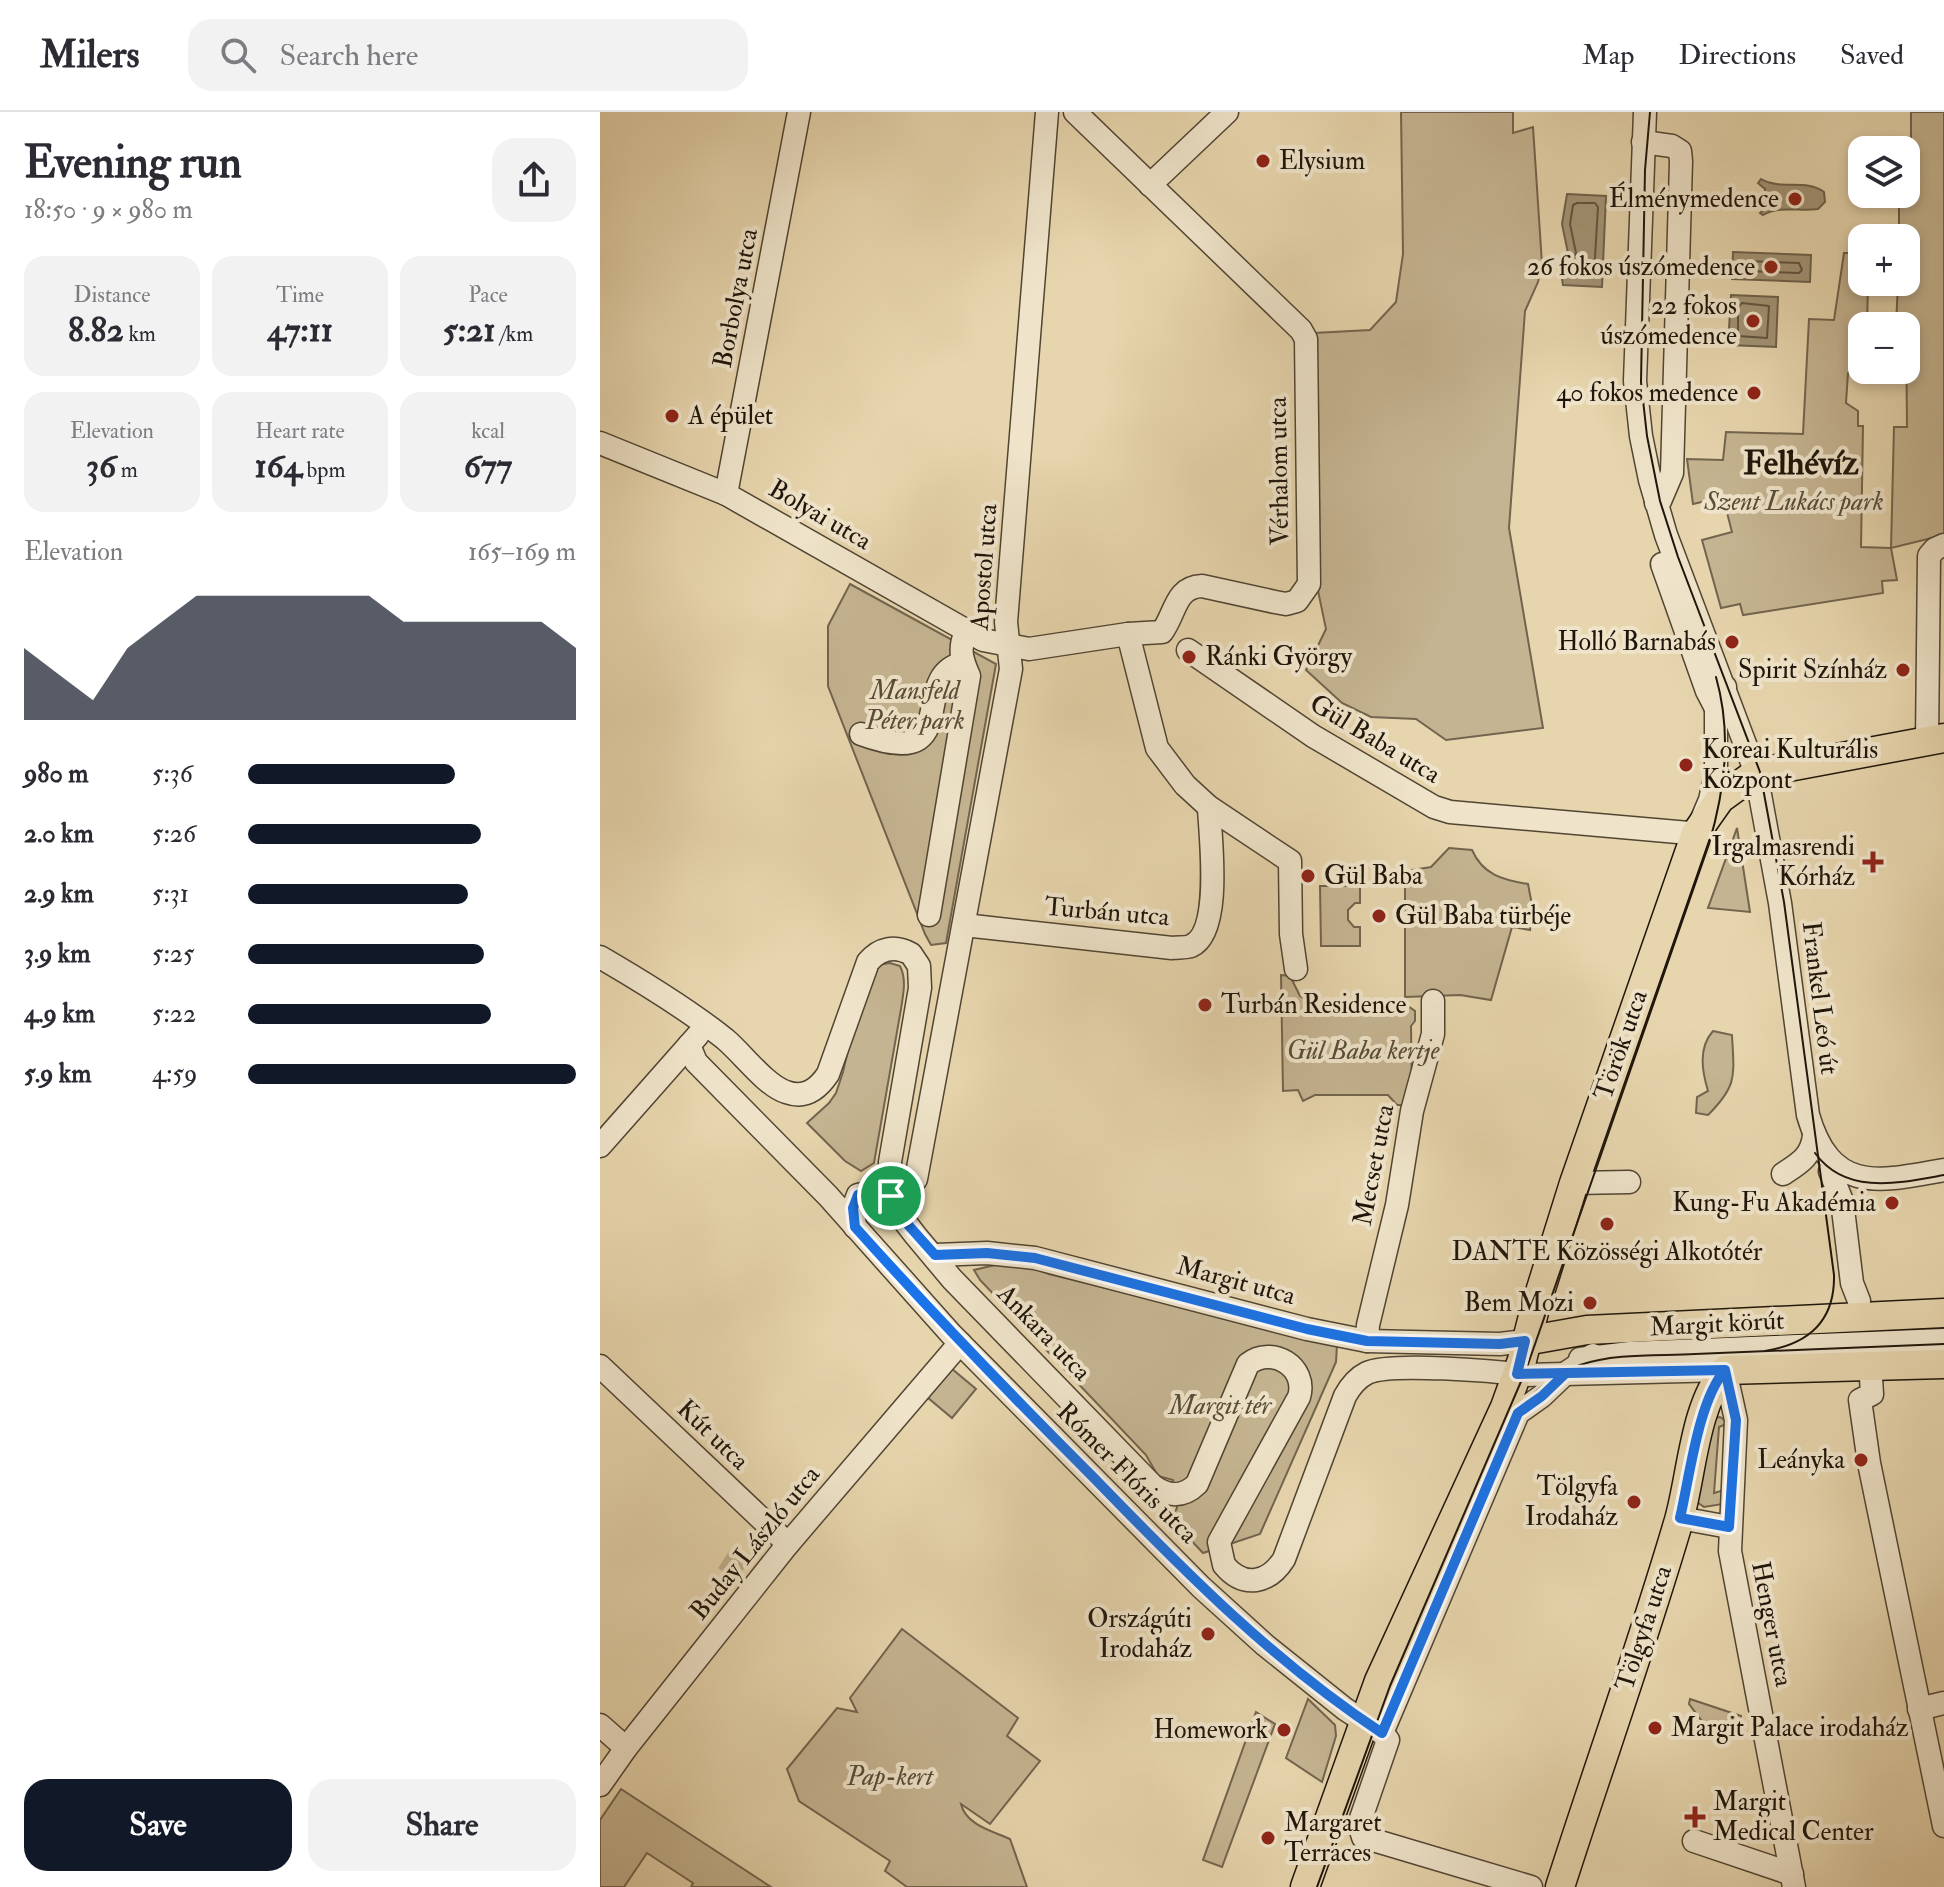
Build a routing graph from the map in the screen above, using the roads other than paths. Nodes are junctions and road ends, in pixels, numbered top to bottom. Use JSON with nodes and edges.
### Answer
{"nodes":[{"id":1,"x":799,"y":112,"type":"edge"},
{"id":2,"x":1047,"y":112,"type":"edge"},
{"id":3,"x":1075,"y":112,"type":"edge"},
{"id":4,"x":1227,"y":112,"type":"edge"},
{"id":5,"x":1645,"y":112,"type":"edge"},
{"id":6,"x":1643,"y":142,"type":"junction"},
{"id":7,"x":1150,"y":185,"type":"junction"},
{"id":8,"x":600,"y":443,"type":"edge"},
{"id":9,"x":1646,"y":459,"type":"junction"},
{"id":10,"x":1672,"y":459,"type":"junction"},
{"id":11,"x":726,"y":494,"type":"junction"},
{"id":12,"x":1656,"y":503,"type":"junction"},
{"id":13,"x":1944,"y":545,"type":"edge"},
{"id":14,"x":966,"y":632,"type":"junction"},
{"id":15,"x":1128,"y":634,"type":"junction"},
{"id":16,"x":1007,"y":644,"type":"junction"},
{"id":17,"x":1188,"y":650,"type":"dead end"},
{"id":18,"x":963,"y":663,"type":"junction"},
{"id":19,"x":1725,"y":687,"type":"junction"},
{"id":20,"x":1716,"y":711,"type":"junction"},
{"id":21,"x":861,"y":734,"type":"dead end"},
{"id":22,"x":1935,"y":740,"type":"edge"},
{"id":23,"x":1756,"y":773,"type":"junction"},
{"id":24,"x":1209,"y":807,"type":"junction"},
{"id":25,"x":1696,"y":833,"type":"junction"},
{"id":26,"x":929,"y":915,"type":"dead end"},
{"id":27,"x":964,"y":925,"type":"junction"},
{"id":28,"x":600,"y":957,"type":"edge"},
{"id":29,"x":1296,"y":969,"type":"dead end"},
{"id":30,"x":1433,"y":1001,"type":"dead end"},
{"id":31,"x":704,"y":1023,"type":"junction"},
{"id":32,"x":689,"y":1045,"type":"junction"},
{"id":33,"x":1811,"y":1145,"type":"junction"},
{"id":34,"x":600,"y":1146,"type":"edge"},
{"id":35,"x":1833,"y":1168,"type":"junction"},
{"id":36,"x":1944,"y":1170,"type":"edge"},
{"id":37,"x":1783,"y":1174,"type":"dead end"},
{"id":38,"x":1629,"y":1182,"type":"dead end"},
{"id":39,"x":1574,"y":1183,"type":"junction"},
{"id":40,"x":891,"y":1196,"type":"junction"},
{"id":41,"x":855,"y":1227,"type":"junction"},
{"id":42,"x":935,"y":1255,"type":"junction"},
{"id":43,"x":1859,"y":1301,"type":"dead end"},
{"id":44,"x":1944,"y":1313,"type":"edge"},
{"id":45,"x":1944,"y":1340,"type":"edge"},
{"id":46,"x":1367,"y":1341,"type":"junction"},
{"id":47,"x":1525,"y":1341,"type":"junction"},
{"id":48,"x":960,"y":1343,"type":"junction"},
{"id":49,"x":1593,"y":1355,"type":"junction"},
{"id":50,"x":1944,"y":1364,"type":"edge"},
{"id":51,"x":600,"y":1366,"type":"edge"},
{"id":52,"x":1725,"y":1370,"type":"junction"},
{"id":53,"x":1566,"y":1373,"type":"junction"},
{"id":54,"x":1517,"y":1374,"type":"junction"},
{"id":55,"x":1871,"y":1378,"type":"dead end"},
{"id":56,"x":1680,"y":1518,"type":"junction"},
{"id":57,"x":1729,"y":1527,"type":"junction"},
{"id":58,"x":788,"y":1544,"type":"junction"},
{"id":59,"x":1224,"y":1565,"type":"junction"},
{"id":60,"x":1201,"y":1587,"type":"junction"},
{"id":61,"x":1944,"y":1703,"type":"edge"},
{"id":62,"x":1919,"y":1709,"type":"junction"},
{"id":63,"x":600,"y":1725,"type":"edge"},
{"id":64,"x":1372,"y":1727,"type":"junction"},
{"id":65,"x":626,"y":1748,"type":"junction"},
{"id":66,"x":600,"y":1785,"type":"edge"},
{"id":67,"x":1944,"y":1826,"type":"edge"},
{"id":68,"x":1694,"y":1841,"type":"dead end"},
{"id":69,"x":1793,"y":1880,"type":"edge"},
{"id":70,"x":1305,"y":1887,"type":"edge"},
{"id":71,"x":1531,"y":1887,"type":"edge"},
{"id":72,"x":1560,"y":1887,"type":"edge"}],
"edges":[{"from":1,"to":11,"type":"street","name":"Borbolya utca"},
{"from":2,"to":16,"type":"street","name":"Apostol utca"},
{"from":3,"to":7,"type":"street","name":"Vérhalom utca"},
{"from":4,"to":7,"type":"street"},
{"from":5,"to":6,"type":"street","name":"Frankel Leó út"},
{"from":6,"to":9,"type":"street","name":"Frankel Leó út"},
{"from":6,"to":10,"type":"street"},
{"from":7,"to":15,"type":"street","name":"Vérhalom utca"},
{"from":8,"to":11,"type":"street","name":"Bolyai utca"},
{"from":9,"to":10,"type":"street"},
{"from":9,"to":12,"type":"street","name":"Frankel Leó út"},
{"from":10,"to":12,"type":"street"},
{"from":11,"to":14,"type":"street","name":"Bolyai utca"},
{"from":12,"to":19,"type":"street","name":"Frankel Leó út"},
{"from":12,"to":20,"type":"street","name":"Frankel Leó út"},
{"from":13,"to":22,"type":"street"},
{"from":14,"to":16,"type":"street","name":"Bolyai utca"},
{"from":14,"to":18,"type":"street"},
{"from":15,"to":16,"type":"street","name":"Vérhalom utca"},
{"from":15,"to":24,"type":"street"},
{"from":16,"to":27,"type":"street","name":"Apostol utca"},
{"from":17,"to":25,"type":"street","name":"Gül Baba utca"},
{"from":18,"to":21,"type":"street"},
{"from":18,"to":26,"type":"street"},
{"from":19,"to":20,"type":"street"},
{"from":19,"to":23,"type":"street","name":"Frankel Leó út"},
{"from":20,"to":23,"type":"street","name":"Frankel Leó út"},
{"from":20,"to":25,"type":"street","name":"Frankel Leó út"},
{"from":22,"to":23,"type":"main road"},
{"from":23,"to":25,"type":"main road","name":"Török utca"},
{"from":23,"to":33,"type":"street","name":"Frankel Leó út"},
{"from":24,"to":27,"type":"street","name":"Turbán utca"},
{"from":24,"to":29,"type":"street"},
{"from":25,"to":39,"type":"main road","name":"Török utca"},
{"from":27,"to":40,"type":"street","name":"Apostol utca"},
{"from":28,"to":31,"type":"street"},
{"from":30,"to":46,"type":"street","name":"Mecset utca"},
{"from":31,"to":32,"type":"street"},
{"from":31,"to":40,"type":"street"},
{"from":32,"to":34,"type":"street"},
{"from":32,"to":41,"type":"street","name":"Rómer Flóris utca"},
{"from":33,"to":35,"type":"street","name":"Frankel Leó út"},
{"from":33,"to":37,"type":"street"},
{"from":35,"to":36,"type":"street"},
{"from":35,"to":43,"type":"street","name":"Frankel Leó út"},
{"from":38,"to":39,"type":"street"},
{"from":39,"to":47,"type":"main road","name":"Török utca"},
{"from":40,"to":41,"type":"street"},
{"from":40,"to":42,"type":"street","name":"Ankara utca"},
{"from":41,"to":48,"type":"street","name":"Rómer Flóris utca"},
{"from":42,"to":46,"type":"street","name":"Margit utca"},
{"from":42,"to":59,"type":"street","name":"Ankara utca"},
{"from":44,"to":47,"type":"main road","name":"Margit körút"},
{"from":45,"to":49,"type":"street","name":"Margit körút"},
{"from":46,"to":47,"type":"street","name":"Margit utca"},
{"from":47,"to":54,"type":"main road"},
{"from":48,"to":58,"type":"street","name":"Buday László utca"},
{"from":48,"to":60,"type":"street","name":"Rómer Flóris utca"},
{"from":49,"to":53,"type":"street"},
{"from":49,"to":54,"type":"street","name":"Margit körút"},
{"from":50,"to":52,"type":"main road","name":"Margit körút"},
{"from":51,"to":58,"type":"street","name":"Kút utca"},
{"from":52,"to":53,"type":"street","name":"Margit körút"},
{"from":52,"to":56,"type":"main road","name":"Tölgyfa utca"},
{"from":52,"to":57,"type":"street","name":"Henger utca"},
{"from":53,"to":54,"type":"street","name":"Margit körút"},
{"from":53,"to":64,"type":"street"},
{"from":54,"to":59,"type":"street"},
{"from":54,"to":64,"type":"main road"},
{"from":55,"to":62,"type":"street"},
{"from":56,"to":57,"type":"street"},
{"from":56,"to":72,"type":"main road","name":"Tölgyfa utca"},
{"from":57,"to":69,"type":"street","name":"Henger utca"},
{"from":58,"to":65,"type":"street","name":"Buday László utca"},
{"from":59,"to":60,"type":"street"},
{"from":60,"to":64,"type":"street","name":"Rómer Flóris utca"},
{"from":61,"to":62,"type":"street"},
{"from":62,"to":67,"type":"street"},
{"from":63,"to":65,"type":"street"},
{"from":64,"to":70,"type":"main road"},
{"from":64,"to":71,"type":"street"},
{"from":65,"to":66,"type":"street","name":"Buday László utca"},
{"from":68,"to":69,"type":"street"}]}
